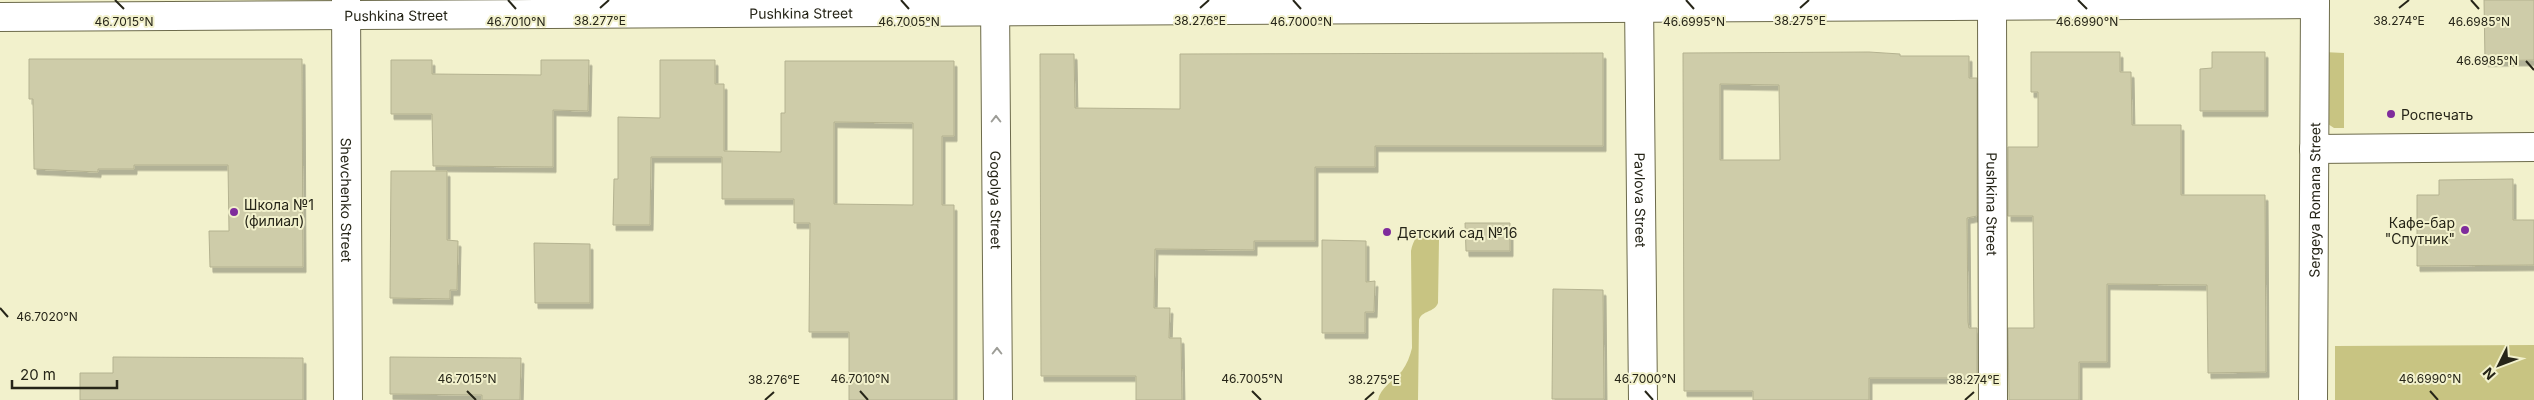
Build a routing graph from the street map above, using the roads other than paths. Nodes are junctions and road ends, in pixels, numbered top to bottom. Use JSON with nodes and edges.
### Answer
{"nodes":[{"id":1,"x":2314,"y":2,"type":"edge"},
{"id":2,"x":1639,"y":4,"type":"edge"},
{"id":3,"x":995,"y":6,"type":"edge"},
{"id":4,"x":1992,"y":6,"type":"junction"},
{"id":5,"x":347,"y":8,"type":"edge"},
{"id":6,"x":0,"y":18,"type":"edge"},
{"id":7,"x":2534,"y":147,"type":"edge"},
{"id":8,"x":2314,"y":149,"type":"junction"},
{"id":9,"x":348,"y":400,"type":"edge"},
{"id":10,"x":998,"y":400,"type":"edge"},
{"id":11,"x":1643,"y":400,"type":"edge"},
{"id":12,"x":1993,"y":400,"type":"edge"},
{"id":13,"x":2313,"y":400,"type":"edge"}],
"edges":[{"from":1,"to":4,"type":"street","name":"Pushkina Street"},
{"from":1,"to":8,"type":"street","name":"Sergeya Romana Street"},
{"from":2,"to":3,"type":"street","name":"Pushkina Street"},
{"from":2,"to":4,"type":"street","name":"Pushkina Street"},
{"from":2,"to":11,"type":"street","name":"Pavlova Street"},
{"from":3,"to":5,"type":"street","name":"Pushkina Street"},
{"from":10,"to":3,"type":"street","name":"Gogolya Street","one_way":true},
{"from":4,"to":12,"type":"street","name":"Pushkina Street"},
{"from":5,"to":6,"type":"street","name":"Pushkina Street"},
{"from":5,"to":9,"type":"street","name":"Shevchenko Street"},
{"from":7,"to":8,"type":"street"},
{"from":8,"to":13,"type":"street","name":"Sergeya Romana Street"}]}
